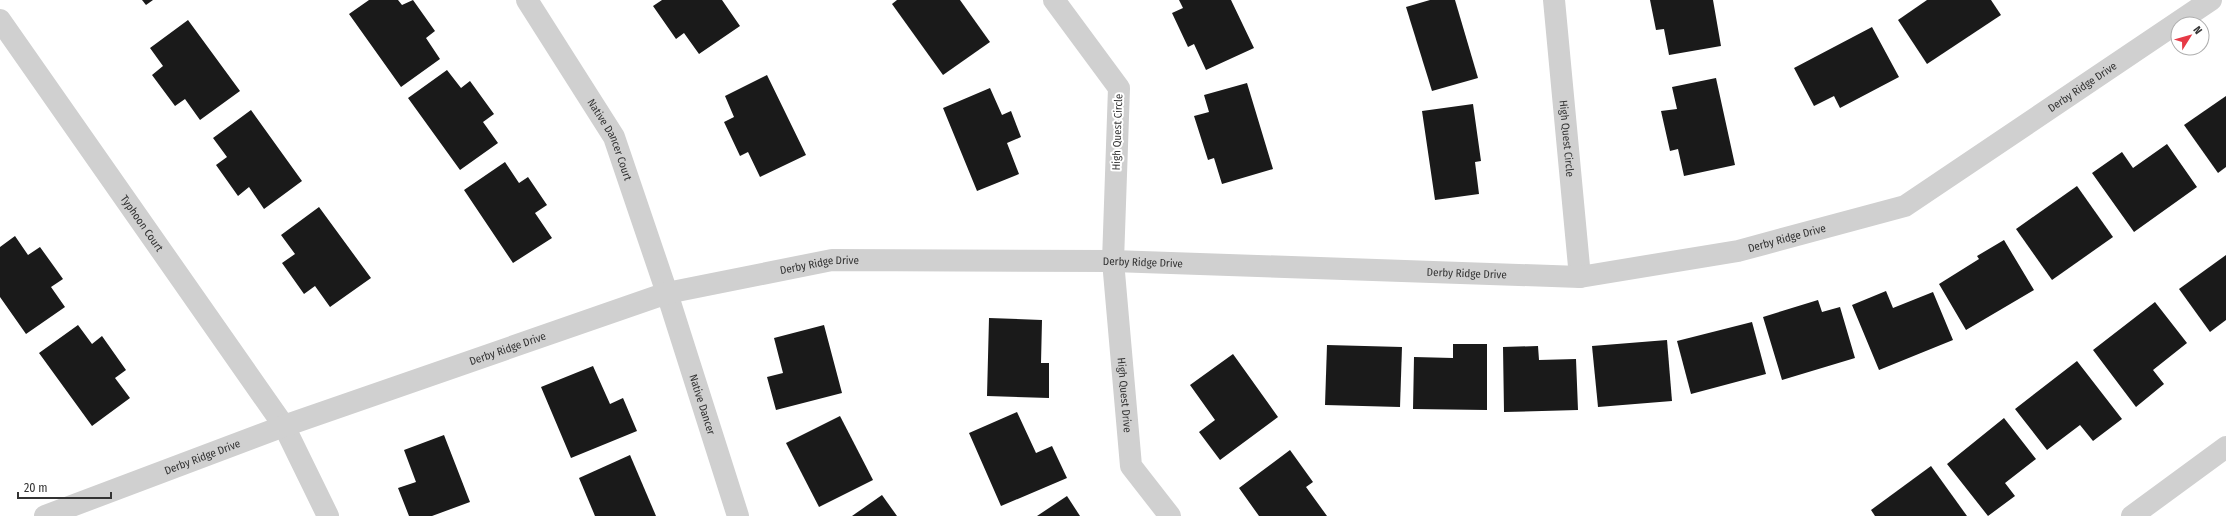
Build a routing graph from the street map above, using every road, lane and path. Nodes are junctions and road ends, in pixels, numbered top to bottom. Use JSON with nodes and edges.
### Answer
{"nodes":[{"id":1,"x":527,"y":0,"type":"edge"},
{"id":2,"x":1054,"y":0,"type":"edge"},
{"id":3,"x":1554,"y":0,"type":"edge"},
{"id":4,"x":2211,"y":0,"type":"edge"},
{"id":5,"x":0,"y":20,"type":"edge"},
{"id":6,"x":1113,"y":261,"type":"junction"},
{"id":7,"x":1580,"y":277,"type":"junction"},
{"id":8,"x":667,"y":292,"type":"junction"},
{"id":9,"x":284,"y":426,"type":"junction"},
{"id":10,"x":2226,"y":447,"type":"edge"},
{"id":11,"x":46,"y":516,"type":"edge"},
{"id":12,"x":328,"y":516,"type":"edge"},
{"id":13,"x":738,"y":516,"type":"edge"},
{"id":14,"x":1170,"y":516,"type":"edge"},
{"id":15,"x":2132,"y":516,"type":"edge"}],
"edges":[{"from":1,"to":8,"type":"street","name":"Native Dancer Court"},
{"from":2,"to":6,"type":"street","name":"High Quest Circle"},
{"from":3,"to":7,"type":"street","name":"High Quest Circle"},
{"from":4,"to":7,"type":"street","name":"Derby Ridge Drive"},
{"from":5,"to":9,"type":"street","name":"Typhoon Court"},
{"from":6,"to":7,"type":"street","name":"Derby Ridge Drive"},
{"from":6,"to":8,"type":"street","name":"Derby Ridge Drive"},
{"from":6,"to":14,"type":"street","name":"High Quest Drive"},
{"from":8,"to":9,"type":"street","name":"Derby Ridge Drive"},
{"from":8,"to":13,"type":"street","name":"Native Dancer"},
{"from":9,"to":11,"type":"street","name":"Derby Ridge Drive"},
{"from":9,"to":12,"type":"street","name":"Typhoon Court"},
{"from":10,"to":15,"type":"street"}]}
